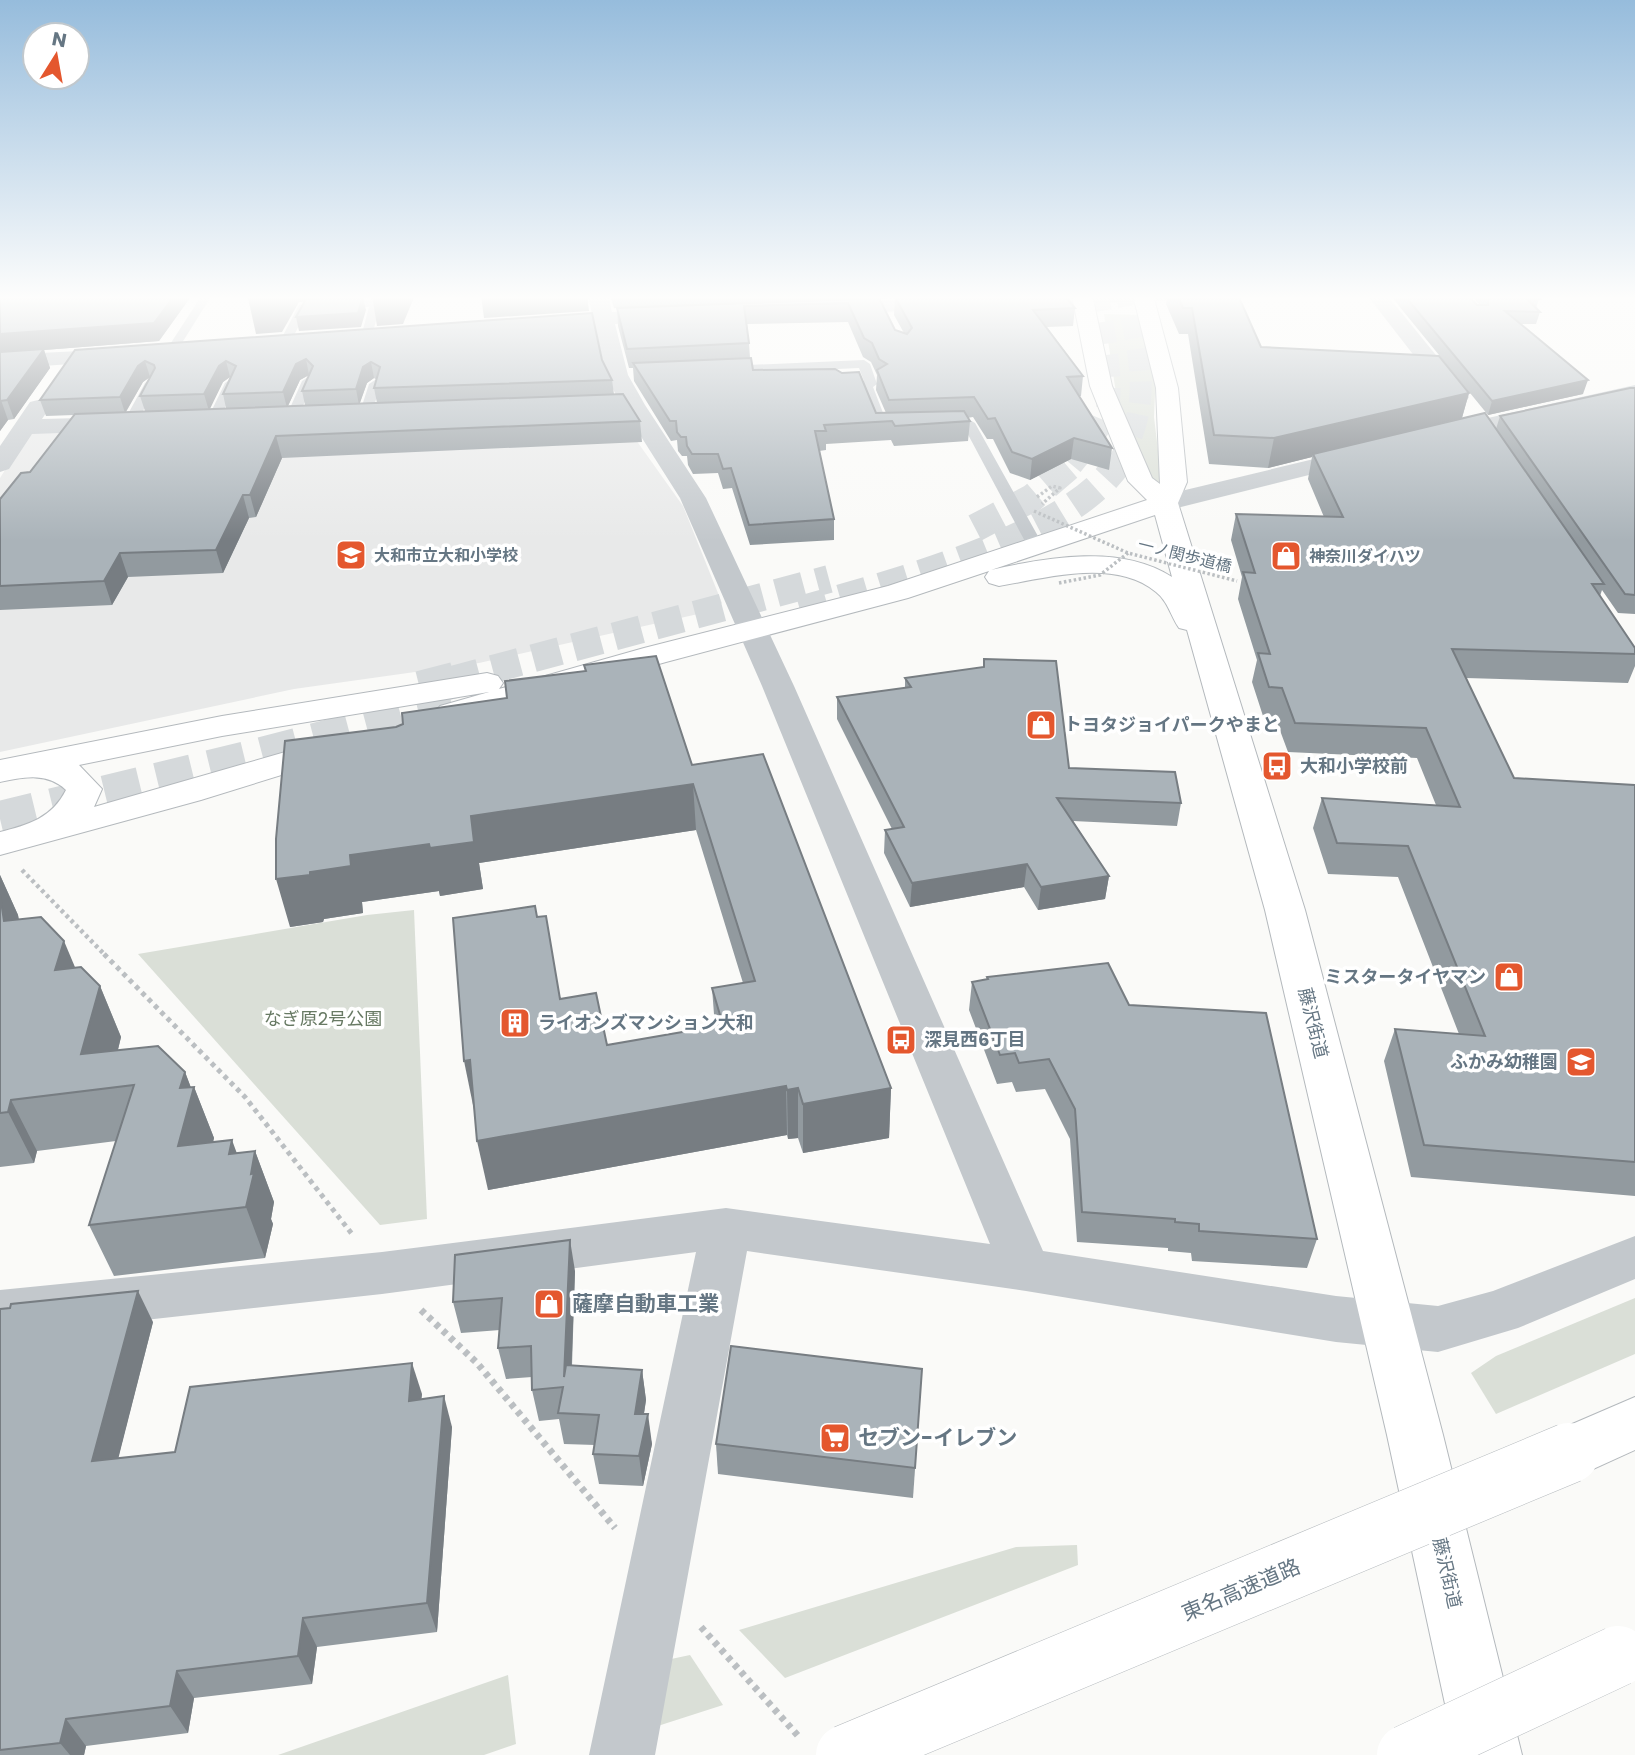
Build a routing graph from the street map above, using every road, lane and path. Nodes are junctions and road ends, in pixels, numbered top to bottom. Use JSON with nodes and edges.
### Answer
{"nodes":[{"id":1,"x":58,"y":377,"type":"edge"},
{"id":2,"x":625,"y":377,"type":"edge"},
{"id":3,"x":863,"y":377,"type":"edge"},
{"id":4,"x":1099,"y":377,"type":"edge"},
{"id":5,"x":1164,"y":377,"type":"edge"},
{"id":6,"x":1441,"y":377,"type":"edge"},
{"id":7,"x":308,"y":381,"type":"edge"},
{"id":8,"x":151,"y":383,"type":"edge"},
{"id":9,"x":230,"y":383,"type":"edge"},
{"id":10,"x":375,"y":384,"type":"edge"},
{"id":11,"x":863,"y":384,"type":"junction"},
{"id":12,"x":885,"y":384,"type":"edge"},
{"id":13,"x":1635,"y":391,"type":"edge"},
{"id":14,"x":633,"y":405,"type":"junction"},
{"id":15,"x":604,"y":406,"type":"edge"},
{"id":16,"x":391,"y":414,"type":"edge"},
{"id":17,"x":365,"y":415,"type":"junction"},
{"id":18,"x":316,"y":416,"type":"edge"},
{"id":19,"x":340,"y":416,"type":"edge"},
{"id":20,"x":292,"y":417,"type":"junction"},
{"id":21,"x":266,"y":418,"type":"edge"},
{"id":22,"x":240,"y":419,"type":"edge"},
{"id":23,"x":214,"y":420,"type":"junction"},
{"id":24,"x":186,"y":421,"type":"edge"},
{"id":25,"x":158,"y":422,"type":"edge"},
{"id":26,"x":130,"y":423,"type":"junction"},
{"id":27,"x":931,"y":425,"type":"edge"},
{"id":28,"x":906,"y":426,"type":"edge"},
{"id":29,"x":25,"y":427,"type":"junction"},
{"id":30,"x":1485,"y":433,"type":"junction"},
{"id":31,"x":1416,"y":442,"type":"edge"},
{"id":32,"x":1377,"y":452,"type":"edge"},
{"id":33,"x":0,"y":464,"type":"edge"},
{"id":34,"x":1030,"y":502,"type":"dead end"},
{"id":35,"x":1165,"y":503,"type":"junction"},
{"id":36,"x":1036,"y":547,"type":"junction"},
{"id":37,"x":1128,"y":554,"type":"junction"},
{"id":38,"x":1248,"y":581,"type":"edge"},
{"id":39,"x":1059,"y":583,"type":"dead end"},
{"id":40,"x":898,"y":592,"type":"junction"},
{"id":41,"x":752,"y":631,"type":"junction"},
{"id":42,"x":654,"y":655,"type":"junction"},
{"id":43,"x":1219,"y":688,"type":"junction"},
{"id":44,"x":177,"y":736,"type":"junction"},
{"id":45,"x":10,"y":769,"type":"edge"},
{"id":46,"x":188,"y":792,"type":"junction"},
{"id":47,"x":48,"y":830,"type":"junction"},
{"id":48,"x":0,"y":844,"type":"edge"},
{"id":49,"x":726,"y":1228,"type":"junction"},
{"id":50,"x":1635,"y":1257,"type":"edge"},
{"id":51,"x":1026,"y":1270,"type":"junction"},
{"id":52,"x":0,"y":1313,"type":"edge"},
{"id":53,"x":1389,"y":1325,"type":"junction"},
{"id":54,"x":1635,"y":1423,"type":"edge"},
{"id":55,"x":1627,"y":1652,"type":"edge"},
{"id":56,"x":622,"y":1755,"type":"edge"},
{"id":57,"x":846,"y":1755,"type":"edge"},
{"id":58,"x":1407,"y":1755,"type":"edge"},
{"id":59,"x":1489,"y":1755,"type":"edge"}],
"edges":[{"from":1,"to":29,"type":"street"},
{"from":2,"to":14,"type":"street"},
{"from":3,"to":11,"type":"lane"},
{"from":4,"to":35,"type":"highway"},
{"from":5,"to":35,"type":"highway"},
{"from":6,"to":30,"type":"street"},
{"from":7,"to":20,"type":"lane"},
{"from":8,"to":26,"type":"lane"},
{"from":9,"to":23,"type":"lane"},
{"from":10,"to":17,"type":"lane"},
{"from":11,"to":12,"type":"lane"},
{"from":11,"to":28,"type":"lane"},
{"from":13,"to":30,"type":"street"},
{"from":14,"to":15,"type":"street"},
{"from":14,"to":41,"type":"street"},
{"from":16,"to":17,"type":"street"},
{"from":17,"to":19,"type":"street"},
{"from":18,"to":20,"type":"street"},
{"from":20,"to":21,"type":"street"},
{"from":22,"to":23,"type":"street"},
{"from":23,"to":24,"type":"street"},
{"from":25,"to":26,"type":"street"},
{"from":26,"to":29,"type":"street"},
{"from":27,"to":36,"type":"lane"},
{"from":29,"to":33,"type":"street"},
{"from":30,"to":31,"type":"street"},
{"from":32,"to":35,"type":"street"},
{"from":34,"to":37,"type":"path","name":"一ノ関歩道橋","bridge":true},
{"from":35,"to":36,"type":"highway"},
{"from":35,"to":43,"type":"highway","name":"藤沢街道"},
{"from":36,"to":40,"type":"highway"},
{"from":37,"to":38,"type":"path","name":"一ノ関歩道橋","bridge":true},
{"from":37,"to":39,"type":"path","name":"一ノ関歩道橋","bridge":true},
{"from":40,"to":41,"type":"highway"},
{"from":40,"to":43,"type":"highway"},
{"from":41,"to":42,"type":"highway"},
{"from":41,"to":51,"type":"street"},
{"from":42,"to":44,"type":"highway"},
{"from":42,"to":46,"type":"highway"},
{"from":43,"to":53,"type":"highway","name":"藤沢街道"},
{"from":44,"to":45,"type":"highway"},
{"from":44,"to":46,"type":"highway"},
{"from":45,"to":47,"type":"highway"},
{"from":46,"to":47,"type":"highway"},
{"from":47,"to":48,"type":"highway"},
{"from":49,"to":51,"type":"street"},
{"from":49,"to":52,"type":"street"},
{"from":49,"to":56,"type":"street"},
{"from":50,"to":53,"type":"street"},
{"from":51,"to":53,"type":"street"},
{"from":53,"to":59,"type":"highway","name":"藤沢街道"},
{"from":54,"to":57,"type":"highway","name":"東名高速道路","bridge":true},
{"from":55,"to":58,"type":"highway","bridge":true}]}
